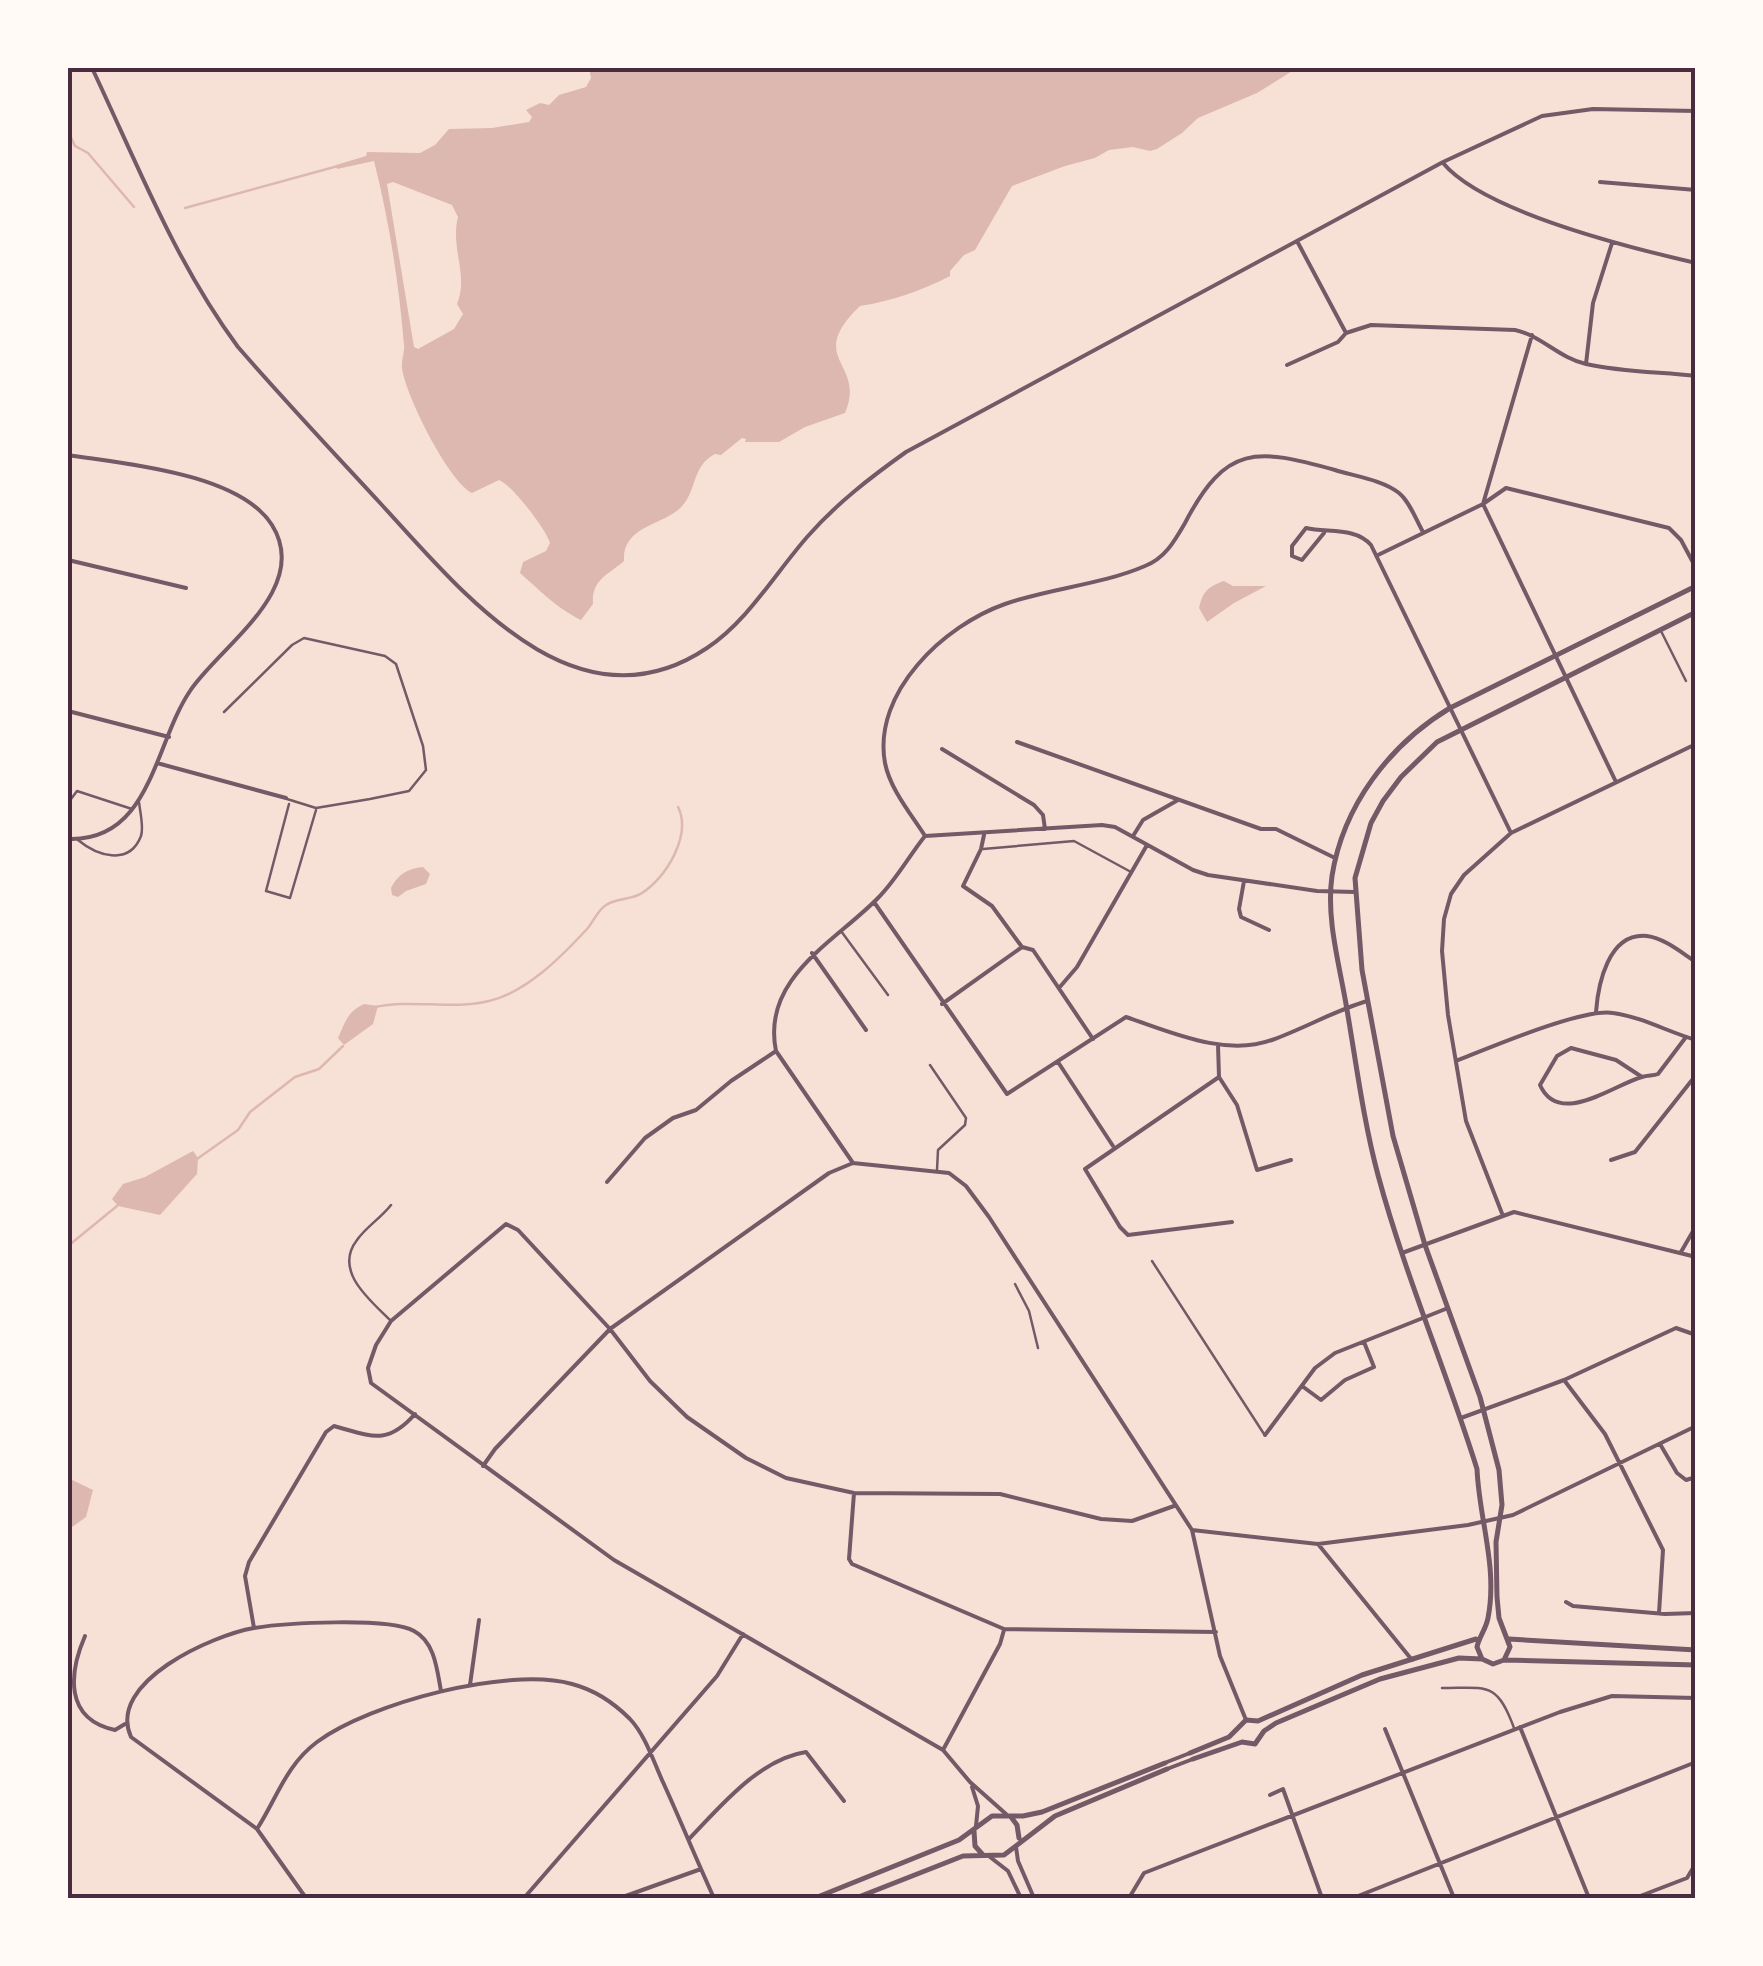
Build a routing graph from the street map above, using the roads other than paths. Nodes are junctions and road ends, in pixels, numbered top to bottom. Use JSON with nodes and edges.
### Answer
{"nodes":[{"id":1,"x":92,"y":68,"type":"edge"},
{"id":2,"x":1696,"y":112,"type":"edge"},
{"id":3,"x":1443,"y":162,"type":"junction"},
{"id":4,"x":1600,"y":182,"type":"dead end"},
{"id":5,"x":1696,"y":190,"type":"edge"},
{"id":6,"x":1297,"y":241,"type":"junction"},
{"id":7,"x":1612,"y":243,"type":"junction"},
{"id":8,"x":1696,"y":263,"type":"edge"},
{"id":9,"x":1346,"y":332,"type":"junction"},
{"id":10,"x":1532,"y":336,"type":"junction"},
{"id":11,"x":1586,"y":364,"type":"junction"},
{"id":12,"x":1286,"y":365,"type":"dead end"},
{"id":13,"x":1696,"y":376,"type":"edge"},
{"id":14,"x":68,"y":454,"type":"edge"},
{"id":15,"x":1483,"y":504,"type":"junction"},
{"id":16,"x":1423,"y":532,"type":"junction"},
{"id":17,"x":1324,"y":533,"type":"junction"},
{"id":18,"x":1378,"y":556,"type":"junction"},
{"id":19,"x":68,"y":560,"type":"edge"},
{"id":20,"x":1696,"y":568,"type":"edge"},
{"id":21,"x":1696,"y":586,"type":"edge"},
{"id":22,"x":186,"y":588,"type":"dead end"},
{"id":23,"x":1696,"y":612,"type":"edge"},
{"id":24,"x":1661,"y":629,"type":"junction"},
{"id":25,"x":1554,"y":654,"type":"junction"},
{"id":26,"x":1566,"y":678,"type":"junction"},
{"id":27,"x":1686,"y":682,"type":"dead end"},
{"id":28,"x":1450,"y":708,"type":"junction"},
{"id":29,"x":68,"y":711,"type":"edge"},
{"id":30,"x":224,"y":712,"type":"dead end"},
{"id":31,"x":1459,"y":730,"type":"junction"},
{"id":32,"x":169,"y":738,"type":"junction"},
{"id":33,"x":1017,"y":742,"type":"dead end"},
{"id":34,"x":1696,"y":744,"type":"edge"},
{"id":35,"x":942,"y":749,"type":"dead end"},
{"id":36,"x":157,"y":763,"type":"junction"},
{"id":37,"x":1616,"y":782,"type":"junction"},
{"id":38,"x":288,"y":799,"type":"junction"},
{"id":39,"x":1178,"y":800,"type":"junction"},
{"id":40,"x":139,"y":802,"type":"junction"},
{"id":41,"x":68,"y":803,"type":"edge"},
{"id":42,"x":316,"y":808,"type":"junction"},
{"id":43,"x":133,"y":809,"type":"junction"},
{"id":44,"x":1046,"y":830,"type":"junction"},
{"id":45,"x":1511,"y":833,"type":"junction"},
{"id":46,"x":984,"y":834,"type":"junction"},
{"id":47,"x":925,"y":836,"type":"junction"},
{"id":48,"x":1133,"y":836,"type":"junction"},
{"id":49,"x":68,"y":839,"type":"edge"},
{"id":50,"x":77,"y":840,"type":"junction"},
{"id":51,"x":1146,"y":844,"type":"junction"},
{"id":52,"x":981,"y":849,"type":"junction"},
{"id":53,"x":1336,"y":858,"type":"junction"},
{"id":54,"x":1130,"y":872,"type":"junction"},
{"id":55,"x":1244,"y":881,"type":"junction"},
{"id":56,"x":1331,"y":892,"type":"junction"},
{"id":57,"x":1356,"y":892,"type":"junction"},
{"id":58,"x":874,"y":902,"type":"junction"},
{"id":59,"x":840,"y":930,"type":"junction"},
{"id":60,"x":1268,"y":930,"type":"dead end"},
{"id":61,"x":1022,"y":946,"type":"junction"},
{"id":62,"x":812,"y":953,"type":"junction"},
{"id":63,"x":1696,"y":962,"type":"edge"},
{"id":64,"x":1059,"y":988,"type":"junction"},
{"id":65,"x":888,"y":995,"type":"dead end"},
{"id":66,"x":1368,"y":1001,"type":"junction"},
{"id":67,"x":942,"y":1004,"type":"junction"},
{"id":68,"x":1347,"y":1008,"type":"junction"},
{"id":69,"x":1596,"y":1012,"type":"junction"},
{"id":70,"x":866,"y":1030,"type":"dead end"},
{"id":71,"x":1686,"y":1037,"type":"junction"},
{"id":72,"x":1093,"y":1039,"type":"junction"},
{"id":73,"x":1696,"y":1040,"type":"edge"},
{"id":74,"x":1218,"y":1044,"type":"junction"},
{"id":75,"x":776,"y":1051,"type":"junction"},
{"id":76,"x":1456,"y":1061,"type":"junction"},
{"id":77,"x":1058,"y":1062,"type":"junction"},
{"id":78,"x":930,"y":1065,"type":"dead end"},
{"id":79,"x":1696,"y":1075,"type":"edge"},
{"id":80,"x":1642,"y":1076,"type":"junction"},
{"id":81,"x":1219,"y":1078,"type":"junction"},
{"id":82,"x":1114,"y":1147,"type":"junction"},
{"id":83,"x":1292,"y":1160,"type":"dead end"},
{"id":84,"x":1611,"y":1160,"type":"dead end"},
{"id":85,"x":854,"y":1163,"type":"junction"},
{"id":86,"x":937,"y":1170,"type":"junction"},
{"id":87,"x":607,"y":1182,"type":"dead end"},
{"id":88,"x":391,"y":1206,"type":"dead end"},
{"id":89,"x":1504,"y":1216,"type":"junction"},
{"id":90,"x":1232,"y":1222,"type":"dead end"},
{"id":91,"x":1696,"y":1226,"type":"edge"},
{"id":92,"x":1425,"y":1245,"type":"junction"},
{"id":93,"x":1402,"y":1253,"type":"junction"},
{"id":94,"x":1681,"y":1253,"type":"junction"},
{"id":95,"x":1696,"y":1257,"type":"edge"},
{"id":96,"x":1152,"y":1261,"type":"dead end"},
{"id":97,"x":1015,"y":1284,"type":"dead end"},
{"id":98,"x":1448,"y":1308,"type":"junction"},
{"id":99,"x":1423,"y":1316,"type":"junction"},
{"id":100,"x":391,"y":1320,"type":"junction"},
{"id":101,"x":610,"y":1329,"type":"junction"},
{"id":102,"x":1696,"y":1335,"type":"edge"},
{"id":103,"x":1364,"y":1342,"type":"junction"},
{"id":104,"x":1038,"y":1348,"type":"dead end"},
{"id":105,"x":1564,"y":1380,"type":"junction"},
{"id":106,"x":1302,"y":1386,"type":"junction"},
{"id":107,"x":1484,"y":1411,"type":"junction"},
{"id":108,"x":414,"y":1414,"type":"junction"},
{"id":109,"x":1461,"y":1418,"type":"junction"},
{"id":110,"x":1696,"y":1426,"type":"edge"},
{"id":111,"x":1265,"y":1435,"type":"joint"},
{"id":112,"x":1660,"y":1444,"type":"junction"},
{"id":113,"x":1620,"y":1464,"type":"junction"},
{"id":114,"x":483,"y":1466,"type":"junction"},
{"id":115,"x":1696,"y":1477,"type":"edge"},
{"id":116,"x":854,"y":1493,"type":"junction"},
{"id":117,"x":1174,"y":1506,"type":"junction"},
{"id":118,"x":1502,"y":1518,"type":"junction"},
{"id":119,"x":1484,"y":1522,"type":"junction"},
{"id":120,"x":1192,"y":1530,"type":"junction"},
{"id":121,"x":1318,"y":1544,"type":"junction"},
{"id":122,"x":1566,"y":1602,"type":"dead end"},
{"id":123,"x":1659,"y":1613,"type":"junction"},
{"id":124,"x":1696,"y":1613,"type":"edge"},
{"id":125,"x":479,"y":1620,"type":"dead end"},
{"id":126,"x":254,"y":1628,"type":"junction"},
{"id":127,"x":1004,"y":1629,"type":"junction"},
{"id":128,"x":1216,"y":1632,"type":"junction"},
{"id":129,"x":743,"y":1634,"type":"junction"},
{"id":130,"x":84,"y":1636,"type":"dead end"},
{"id":131,"x":1481,"y":1636,"type":"junction"},
{"id":132,"x":1506,"y":1637,"type":"junction"},
{"id":133,"x":1696,"y":1650,"type":"edge"},
{"id":134,"x":1482,"y":1659,"type":"junction"},
{"id":135,"x":1412,"y":1660,"type":"junction"},
{"id":136,"x":1504,"y":1660,"type":"junction"},
{"id":137,"x":1696,"y":1665,"type":"edge"},
{"id":138,"x":470,"y":1687,"type":"junction"},
{"id":139,"x":1442,"y":1688,"type":"dead end"},
{"id":140,"x":442,"y":1692,"type":"junction"},
{"id":141,"x":1696,"y":1698,"type":"edge"},
{"id":142,"x":1246,"y":1720,"type":"junction"},
{"id":143,"x":1258,"y":1722,"type":"junction"},
{"id":144,"x":125,"y":1724,"type":"junction"},
{"id":145,"x":1517,"y":1728,"type":"junction"},
{"id":146,"x":1386,"y":1729,"type":"dead end"},
{"id":147,"x":1237,"y":1732,"type":"junction"},
{"id":148,"x":1264,"y":1732,"type":"junction"},
{"id":149,"x":1242,"y":1742,"type":"junction"},
{"id":150,"x":649,"y":1750,"type":"junction"},
{"id":151,"x":943,"y":1750,"type":"junction"},
{"id":152,"x":1192,"y":1756,"type":"junction"},
{"id":153,"x":1696,"y":1762,"type":"edge"},
{"id":154,"x":1166,"y":1766,"type":"junction"},
{"id":155,"x":1403,"y":1771,"type":"junction"},
{"id":156,"x":970,"y":1782,"type":"junction"},
{"id":157,"x":1270,"y":1795,"type":"dead end"},
{"id":158,"x":844,"y":1801,"type":"dead end"},
{"id":159,"x":1290,"y":1815,"type":"junction"},
{"id":160,"x":1008,"y":1816,"type":"junction"},
{"id":161,"x":1556,"y":1818,"type":"junction"},
{"id":162,"x":257,"y":1829,"type":"junction"},
{"id":163,"x":975,"y":1829,"type":"junction"},
{"id":164,"x":689,"y":1839,"type":"junction"},
{"id":165,"x":1017,"y":1843,"type":"junction"},
{"id":166,"x":986,"y":1856,"type":"junction"},
{"id":167,"x":1440,"y":1863,"type":"junction"},
{"id":168,"x":1696,"y":1863,"type":"edge"},
{"id":169,"x":701,"y":1869,"type":"junction"},
{"id":170,"x":306,"y":1898,"type":"edge"},
{"id":171,"x":524,"y":1898,"type":"edge"},
{"id":172,"x":620,"y":1898,"type":"edge"},
{"id":173,"x":714,"y":1898,"type":"edge"},
{"id":174,"x":815,"y":1898,"type":"edge"},
{"id":175,"x":856,"y":1898,"type":"edge"},
{"id":176,"x":1020,"y":1898,"type":"edge"},
{"id":177,"x":1034,"y":1898,"type":"edge"},
{"id":178,"x":1130,"y":1898,"type":"edge"},
{"id":179,"x":1322,"y":1898,"type":"edge"},
{"id":180,"x":1353,"y":1898,"type":"edge"},
{"id":181,"x":1454,"y":1898,"type":"edge"},
{"id":182,"x":1590,"y":1898,"type":"edge"},
{"id":183,"x":1635,"y":1898,"type":"edge"}],
"edges":[{"from":1,"to":6,"type":"street"},
{"from":2,"to":3,"type":"street"},
{"from":3,"to":6,"type":"street"},
{"from":3,"to":7,"type":"street"},
{"from":4,"to":5,"type":"street"},
{"from":6,"to":9,"type":"street"},
{"from":7,"to":8,"type":"street"},
{"from":7,"to":11,"type":"street"},
{"from":9,"to":10,"type":"street"},
{"from":9,"to":12,"type":"street"},
{"from":10,"to":11,"type":"street"},
{"from":10,"to":15,"type":"street"},
{"from":11,"to":13,"type":"street"},
{"from":14,"to":32,"type":"street"},
{"from":15,"to":16,"type":"street"},
{"from":15,"to":20,"type":"street"},
{"from":15,"to":25,"type":"street"},
{"from":16,"to":18,"type":"street"},
{"from":16,"to":47,"type":"street"},
{"from":17,"to":17,"type":"street"},
{"from":17,"to":18,"type":"street"},
{"from":18,"to":28,"type":"street"},
{"from":19,"to":22,"type":"street"},
{"from":21,"to":25,"type":"street"},
{"from":23,"to":24,"type":"street"},
{"from":24,"to":26,"type":"street"},
{"from":24,"to":27,"type":"lane"},
{"from":25,"to":26,"type":"street"},
{"from":25,"to":28,"type":"street"},
{"from":26,"to":31,"type":"street"},
{"from":26,"to":37,"type":"street"},
{"from":28,"to":31,"type":"street"},
{"from":28,"to":53,"type":"street"},
{"from":29,"to":32,"type":"street"},
{"from":30,"to":42,"type":"lane"},
{"from":31,"to":45,"type":"street"},
{"from":31,"to":57,"type":"street"},
{"from":32,"to":36,"type":"street"},
{"from":33,"to":39,"type":"street"},
{"from":34,"to":37,"type":"street"},
{"from":35,"to":44,"type":"street"},
{"from":36,"to":38,"type":"street"},
{"from":36,"to":40,"type":"street"},
{"from":37,"to":45,"type":"street"},
{"from":38,"to":42,"type":"lane"},
{"from":38,"to":42,"type":"lane"},
{"from":39,"to":48,"type":"street"},
{"from":39,"to":53,"type":"street"},
{"from":40,"to":43,"type":"street"},
{"from":40,"to":50,"type":"lane"},
{"from":41,"to":43,"type":"lane"},
{"from":43,"to":50,"type":"street"},
{"from":44,"to":46,"type":"street"},
{"from":44,"to":48,"type":"street"},
{"from":45,"to":76,"type":"street"},
{"from":46,"to":47,"type":"street"},
{"from":46,"to":52,"type":"street"},
{"from":47,"to":58,"type":"street"},
{"from":48,"to":51,"type":"street"},
{"from":49,"to":50,"type":"street"},
{"from":51,"to":54,"type":"street"},
{"from":51,"to":55,"type":"street"},
{"from":52,"to":54,"type":"lane"},
{"from":52,"to":61,"type":"street"},
{"from":53,"to":56,"type":"street"},
{"from":54,"to":64,"type":"street"},
{"from":55,"to":56,"type":"street"},
{"from":55,"to":60,"type":"street"},
{"from":56,"to":57,"type":"street"},
{"from":56,"to":68,"type":"street"},
{"from":57,"to":66,"type":"street"},
{"from":58,"to":59,"type":"street"},
{"from":58,"to":67,"type":"street"},
{"from":59,"to":62,"type":"street"},
{"from":59,"to":65,"type":"lane"},
{"from":61,"to":64,"type":"street"},
{"from":61,"to":67,"type":"street"},
{"from":62,"to":70,"type":"street"},
{"from":62,"to":75,"type":"street"},
{"from":63,"to":69,"type":"street"},
{"from":64,"to":72,"type":"street"},
{"from":66,"to":68,"type":"street"},
{"from":66,"to":92,"type":"street"},
{"from":67,"to":77,"type":"street"},
{"from":68,"to":74,"type":"street"},
{"from":68,"to":93,"type":"street"},
{"from":69,"to":71,"type":"street"},
{"from":69,"to":76,"type":"street"},
{"from":71,"to":73,"type":"street"},
{"from":71,"to":80,"type":"street"},
{"from":72,"to":74,"type":"street"},
{"from":72,"to":77,"type":"street"},
{"from":74,"to":81,"type":"street"},
{"from":75,"to":85,"type":"street"},
{"from":75,"to":87,"type":"street"},
{"from":76,"to":89,"type":"street"},
{"from":77,"to":82,"type":"street"},
{"from":78,"to":86,"type":"lane"},
{"from":79,"to":84,"type":"street"},
{"from":80,"to":80,"type":"street"},
{"from":81,"to":82,"type":"street"},
{"from":81,"to":83,"type":"street"},
{"from":82,"to":90,"type":"street"},
{"from":85,"to":86,"type":"street"},
{"from":85,"to":101,"type":"street"},
{"from":86,"to":117,"type":"street"},
{"from":88,"to":100,"type":"lane"},
{"from":89,"to":92,"type":"street"},
{"from":89,"to":94,"type":"street"},
{"from":91,"to":94,"type":"street"},
{"from":92,"to":93,"type":"street"},
{"from":92,"to":98,"type":"street"},
{"from":93,"to":99,"type":"street"},
{"from":94,"to":95,"type":"street"},
{"from":96,"to":111,"type":"lane"},
{"from":97,"to":104,"type":"lane"},
{"from":98,"to":99,"type":"street"},
{"from":98,"to":107,"type":"street"},
{"from":99,"to":103,"type":"street"},
{"from":99,"to":109,"type":"street"},
{"from":100,"to":101,"type":"street"},
{"from":100,"to":108,"type":"street"},
{"from":101,"to":114,"type":"street"},
{"from":101,"to":116,"type":"street"},
{"from":102,"to":105,"type":"street"},
{"from":103,"to":106,"type":"street"},
{"from":103,"to":106,"type":"street"},
{"from":105,"to":107,"type":"street"},
{"from":105,"to":113,"type":"street"},
{"from":106,"to":111,"type":"street"},
{"from":107,"to":109,"type":"street"},
{"from":107,"to":118,"type":"street"},
{"from":108,"to":114,"type":"street"},
{"from":108,"to":126,"type":"street"},
{"from":109,"to":119,"type":"street"},
{"from":110,"to":112,"type":"street"},
{"from":112,"to":113,"type":"street"},
{"from":112,"to":115,"type":"street"},
{"from":113,"to":118,"type":"street"},
{"from":113,"to":123,"type":"street"},
{"from":114,"to":129,"type":"street"},
{"from":116,"to":117,"type":"street"},
{"from":116,"to":127,"type":"street"},
{"from":117,"to":120,"type":"street"},
{"from":118,"to":119,"type":"street"},
{"from":118,"to":132,"type":"street"},
{"from":119,"to":121,"type":"street"},
{"from":119,"to":131,"type":"street"},
{"from":120,"to":121,"type":"street"},
{"from":120,"to":128,"type":"street"},
{"from":121,"to":135,"type":"street"},
{"from":122,"to":123,"type":"street"},
{"from":123,"to":124,"type":"street"},
{"from":125,"to":138,"type":"street"},
{"from":126,"to":140,"type":"street"},
{"from":126,"to":144,"type":"street"},
{"from":127,"to":128,"type":"street"},
{"from":127,"to":151,"type":"street"},
{"from":128,"to":142,"type":"street"},
{"from":129,"to":150,"type":"street"},
{"from":129,"to":151,"type":"street"},
{"from":130,"to":144,"type":"street"},
{"from":131,"to":132,"type":"street"},
{"from":131,"to":134,"type":"street"},
{"from":131,"to":135,"type":"street"},
{"from":132,"to":133,"type":"street"},
{"from":132,"to":136,"type":"street"},
{"from":134,"to":136,"type":"street"},
{"from":134,"to":148,"type":"street"},
{"from":135,"to":143,"type":"street"},
{"from":136,"to":137,"type":"street"},
{"from":138,"to":140,"type":"street"},
{"from":138,"to":150,"type":"street"},
{"from":139,"to":145,"type":"lane"},
{"from":140,"to":162,"type":"street"},
{"from":141,"to":145,"type":"street"},
{"from":142,"to":143,"type":"street"},
{"from":142,"to":147,"type":"street"},
{"from":143,"to":148,"type":"street"},
{"from":144,"to":162,"type":"street"},
{"from":145,"to":155,"type":"street"},
{"from":145,"to":161,"type":"street"},
{"from":146,"to":155,"type":"street"},
{"from":147,"to":149,"type":"street"},
{"from":147,"to":152,"type":"street"},
{"from":148,"to":149,"type":"street"},
{"from":149,"to":152,"type":"street"},
{"from":150,"to":164,"type":"street"},
{"from":150,"to":171,"type":"street"},
{"from":151,"to":156,"type":"street"},
{"from":152,"to":154,"type":"street"},
{"from":153,"to":161,"type":"street"},
{"from":154,"to":160,"type":"street"},
{"from":154,"to":165,"type":"street"},
{"from":155,"to":159,"type":"street"},
{"from":155,"to":167,"type":"street"},
{"from":156,"to":160,"type":"street"},
{"from":156,"to":163,"type":"street"},
{"from":157,"to":159,"type":"street"},
{"from":158,"to":164,"type":"street"},
{"from":159,"to":178,"type":"street"},
{"from":159,"to":179,"type":"street"},
{"from":160,"to":163,"type":"street"},
{"from":160,"to":165,"type":"street"},
{"from":161,"to":167,"type":"street"},
{"from":161,"to":182,"type":"street"},
{"from":162,"to":170,"type":"street"},
{"from":163,"to":166,"type":"street"},
{"from":163,"to":174,"type":"street"},
{"from":164,"to":169,"type":"street"},
{"from":165,"to":166,"type":"street"},
{"from":165,"to":177,"type":"street"},
{"from":166,"to":175,"type":"street"},
{"from":166,"to":176,"type":"street"},
{"from":167,"to":180,"type":"street"},
{"from":167,"to":181,"type":"street"},
{"from":168,"to":183,"type":"street"},
{"from":169,"to":172,"type":"street"},
{"from":169,"to":173,"type":"street"}]}
